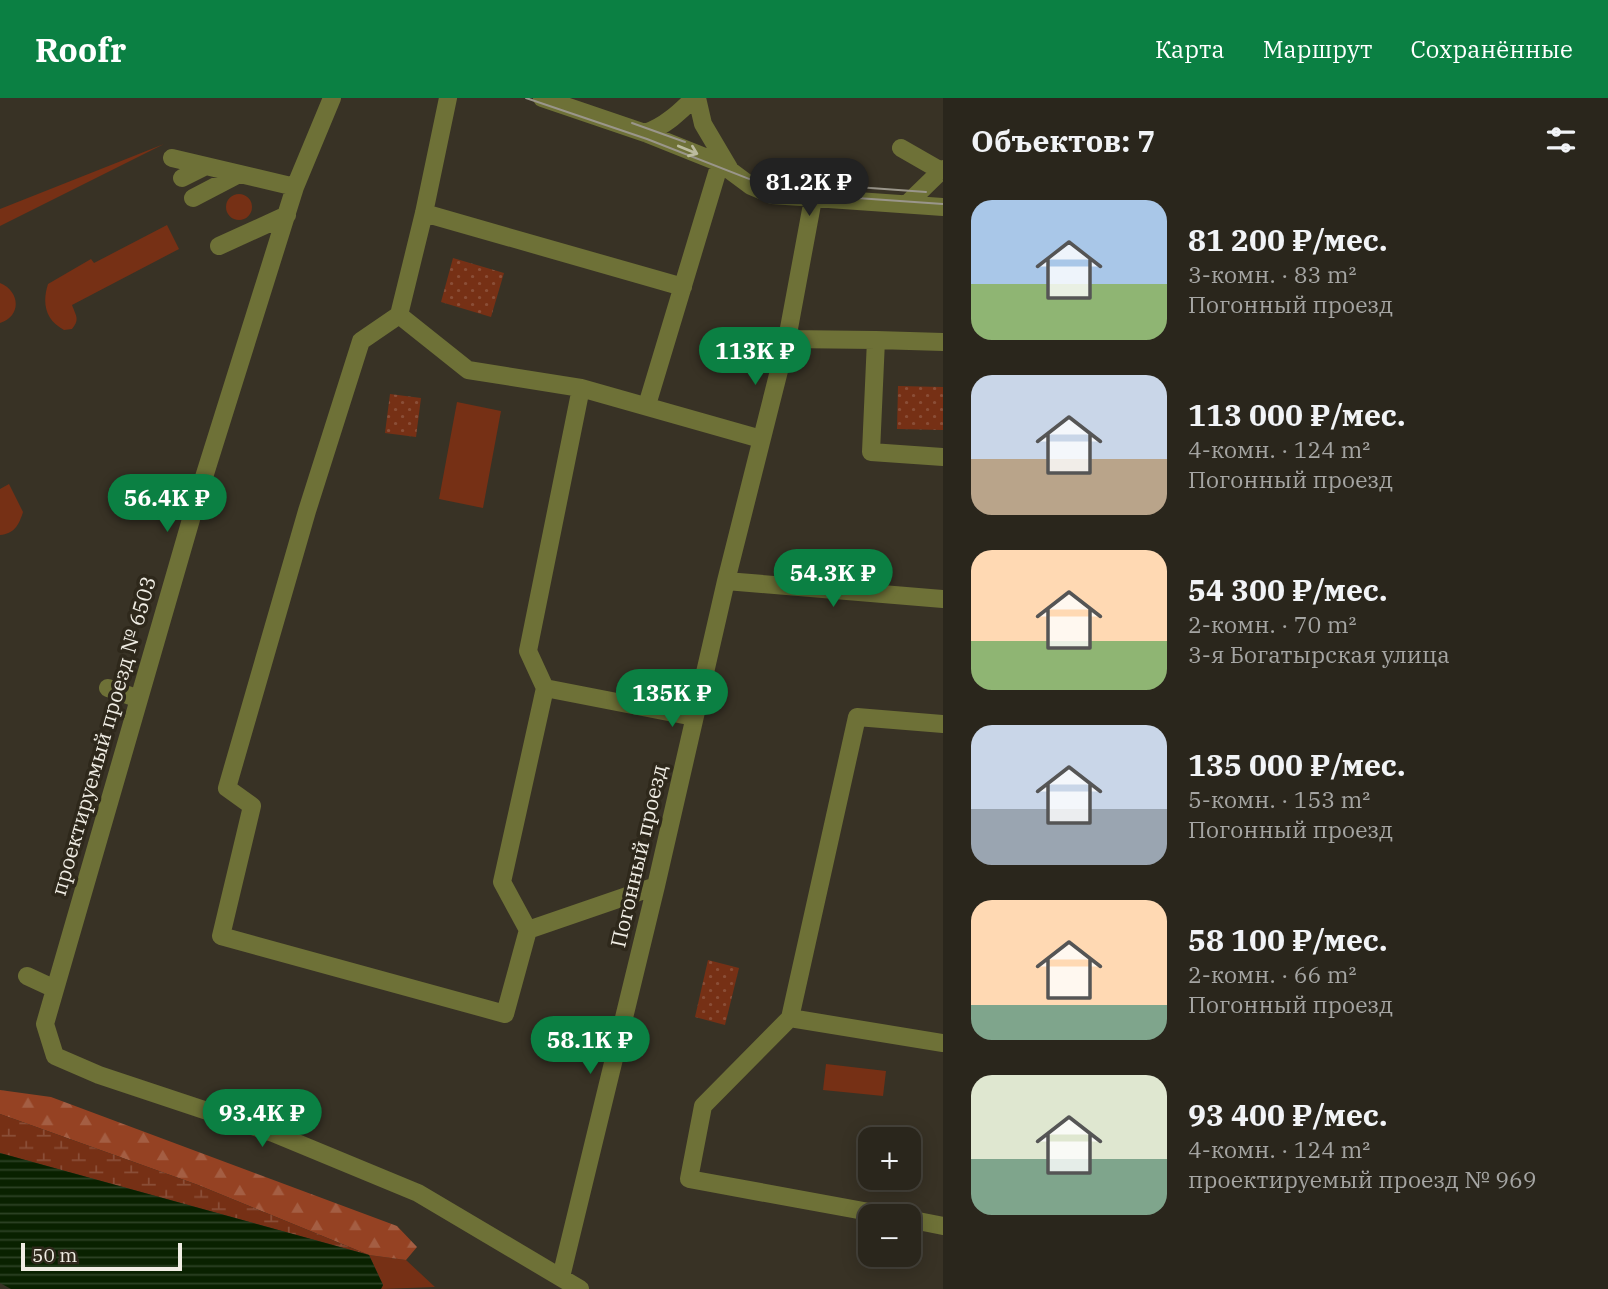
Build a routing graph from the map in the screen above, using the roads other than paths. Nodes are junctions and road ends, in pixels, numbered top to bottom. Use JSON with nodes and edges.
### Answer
{"nodes":[{"id":1,"x":332,"y":98,"type":"edge"},
{"id":2,"x":448,"y":98,"type":"edge"},
{"id":3,"x":542,"y":98,"type":"edge"},
{"id":4,"x":696,"y":98,"type":"edge"},
{"id":5,"x":645,"y":132,"type":"junction"},
{"id":6,"x":901,"y":148,"type":"dead end"},
{"id":7,"x":172,"y":158,"type":"dead end"},
{"id":8,"x":206,"y":166,"type":"junction"},
{"id":9,"x":725,"y":167,"type":"junction"},
{"id":10,"x":942,"y":170,"type":"edge"},
{"id":11,"x":239,"y":174,"type":"junction"},
{"id":12,"x":182,"y":178,"type":"dead end"},
{"id":13,"x":295,"y":187,"type":"junction"},
{"id":14,"x":193,"y":198,"type":"dead end"},
{"id":15,"x":813,"y":199,"type":"junction"},
{"id":16,"x":907,"y":204,"type":"junction"},
{"id":17,"x":943,"y":207,"type":"edge"},
{"id":18,"x":425,"y":213,"type":"junction"},
{"id":19,"x":287,"y":215,"type":"junction"},
{"id":20,"x":219,"y":246,"type":"dead end"},
{"id":21,"x":683,"y":287,"type":"junction"},
{"id":22,"x":399,"y":315,"type":"junction"},
{"id":23,"x":787,"y":339,"type":"junction"},
{"id":24,"x":876,"y":340,"type":"junction"},
{"id":25,"x":943,"y":342,"type":"edge"},
{"id":26,"x":581,"y":388,"type":"junction"},
{"id":27,"x":648,"y":405,"type":"junction"},
{"id":28,"x":761,"y":439,"type":"junction"},
{"id":29,"x":943,"y":457,"type":"edge"},
{"id":30,"x":161,"y":501,"type":"dead end"},
{"id":31,"x":194,"y":509,"type":"junction"},
{"id":32,"x":726,"y":581,"type":"junction"},
{"id":33,"x":943,"y":599,"type":"edge"},
{"id":34,"x":108,"y":688,"type":"dead end"},
{"id":35,"x":545,"y":688,"type":"junction"},
{"id":36,"x":139,"y":699,"type":"junction"},
{"id":37,"x":694,"y":718,"type":"junction"},
{"id":38,"x":943,"y":724,"type":"edge"},
{"id":39,"x":656,"y":886,"type":"junction"},
{"id":40,"x":528,"y":930,"type":"junction"},
{"id":41,"x":27,"y":976,"type":"dead end"},
{"id":42,"x":55,"y":989,"type":"junction"},
{"id":43,"x":790,"y":1018,"type":"junction"},
{"id":44,"x":943,"y":1042,"type":"edge"},
{"id":45,"x":858,"y":1210,"type":"edge"},
{"id":46,"x":921,"y":1222,"type":"edge"},
{"id":47,"x":943,"y":1226,"type":"edge"},
{"id":48,"x":561,"y":1277,"type":"junction"},
{"id":49,"x":580,"y":1289,"type":"edge"}],
"edges":[{"from":1,"to":13,"type":"street","name":"проектируемый проезд № 6503"},
{"from":2,"to":18,"type":"street"},
{"from":3,"to":5,"type":"street"},
{"from":4,"to":5,"type":"street"},
{"from":4,"to":9,"type":"street"},
{"from":5,"to":9,"type":"street","one_way":true},
{"from":6,"to":10,"type":"street"},
{"from":7,"to":8,"type":"street"},
{"from":8,"to":11,"type":"street"},
{"from":8,"to":12,"type":"street"},
{"from":9,"to":15,"type":"street"},
{"from":9,"to":21,"type":"street"},
{"from":10,"to":16,"type":"street"},
{"from":11,"to":13,"type":"street"},
{"from":11,"to":14,"type":"street"},
{"from":13,"to":19,"type":"street","name":"проектируемый проезд № 6503"},
{"from":15,"to":16,"type":"street"},
{"from":15,"to":23,"type":"street","name":"Погонный проезд"},
{"from":16,"to":17,"type":"street"},
{"from":18,"to":21,"type":"street"},
{"from":18,"to":22,"type":"street"},
{"from":19,"to":20,"type":"street"},
{"from":19,"to":31,"type":"street","name":"проектируемый проезд № 6503"},
{"from":21,"to":27,"type":"street"},
{"from":22,"to":26,"type":"street"},
{"from":22,"to":40,"type":"street"},
{"from":23,"to":24,"type":"street"},
{"from":23,"to":28,"type":"street","name":"Погонный проезд"},
{"from":24,"to":25,"type":"street"},
{"from":24,"to":29,"type":"street"},
{"from":26,"to":27,"type":"street"},
{"from":26,"to":35,"type":"street"},
{"from":27,"to":28,"type":"street"},
{"from":28,"to":32,"type":"street","name":"Погонный проезд"},
{"from":30,"to":31,"type":"street"},
{"from":31,"to":36,"type":"street","name":"проектируемый проезд № 6503"},
{"from":32,"to":33,"type":"street"},
{"from":32,"to":37,"type":"street","name":"Погонный проезд"},
{"from":34,"to":36,"type":"street"},
{"from":35,"to":37,"type":"street"},
{"from":35,"to":40,"type":"street"},
{"from":36,"to":42,"type":"street","name":"проектируемый проезд № 6503"},
{"from":37,"to":39,"type":"street","name":"Погонный проезд"},
{"from":38,"to":43,"type":"street"},
{"from":39,"to":40,"type":"street"},
{"from":39,"to":48,"type":"street","name":"Погонный проезд"},
{"from":41,"to":42,"type":"street"},
{"from":42,"to":48,"type":"street","name":"проектируемый проезд № 6503"},
{"from":43,"to":44,"type":"street"},
{"from":43,"to":45,"type":"street"},
{"from":46,"to":47,"type":"street"},
{"from":48,"to":49,"type":"street"}]}
